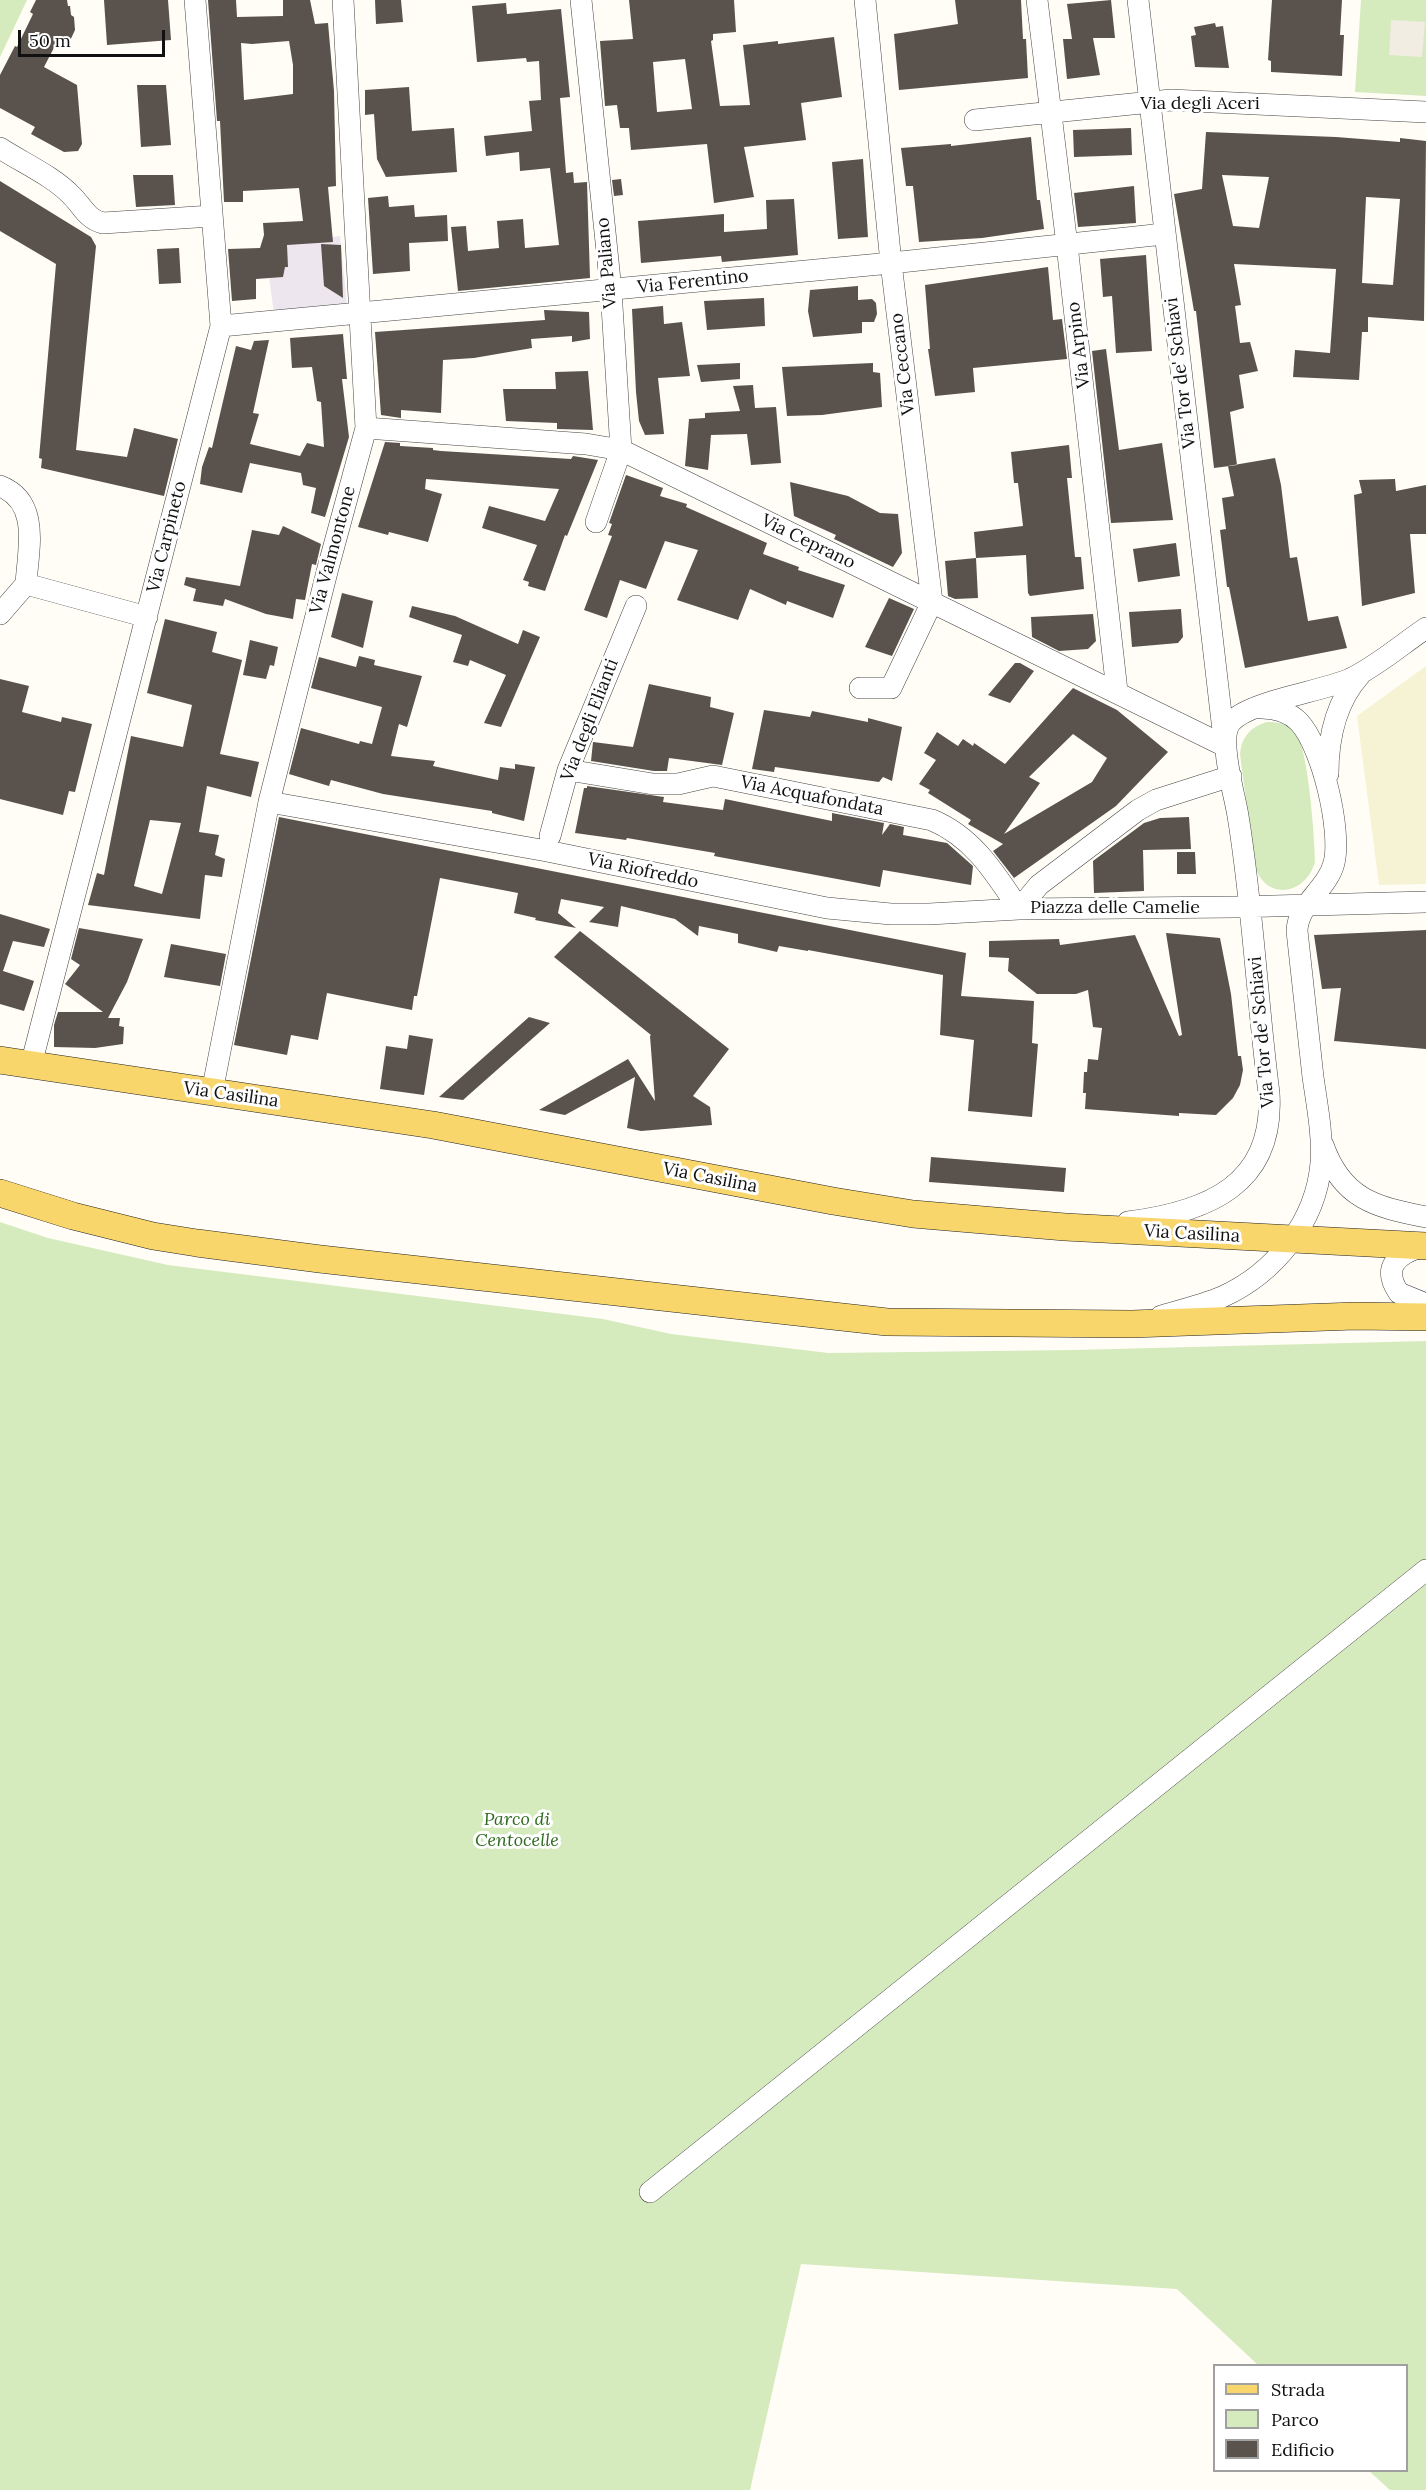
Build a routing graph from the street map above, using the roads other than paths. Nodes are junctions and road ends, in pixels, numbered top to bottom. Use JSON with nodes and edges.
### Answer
{"nodes":[{"id":1,"x":195,"y":0,"type":"edge"},
{"id":2,"x":343,"y":0,"type":"edge"},
{"id":3,"x":581,"y":0,"type":"edge"},
{"id":4,"x":865,"y":0,"type":"edge"},
{"id":5,"x":1037,"y":0,"type":"edge"},
{"id":6,"x":1138,"y":0,"type":"edge"},
{"id":7,"x":1151,"y":101,"type":"junction"},
{"id":8,"x":1051,"y":112,"type":"junction"},
{"id":9,"x":1426,"y":112,"type":"edge"},
{"id":10,"x":975,"y":120,"type":"dead end"},
{"id":11,"x":0,"y":148,"type":"edge"},
{"id":12,"x":212,"y":216,"type":"junction"},
{"id":13,"x":1164,"y":234,"type":"junction"},
{"id":14,"x":1067,"y":245,"type":"junction"},
{"id":15,"x":891,"y":263,"type":"junction"},
{"id":16,"x":611,"y":290,"type":"junction"},
{"id":17,"x":360,"y":313,"type":"junction"},
{"id":18,"x":221,"y":326,"type":"junction"},
{"id":19,"x":366,"y":428,"type":"junction"},
{"id":20,"x":621,"y":450,"type":"junction"},
{"id":21,"x":6,"y":490,"type":"edge"},
{"id":22,"x":596,"y":522,"type":"dead end"},
{"id":23,"x":26,"y":584,"type":"junction"},
{"id":24,"x":932,"y":602,"type":"junction"},
{"id":25,"x":636,"y":606,"type":"dead end"},
{"id":26,"x":0,"y":614,"type":"edge"},
{"id":27,"x":147,"y":617,"type":"junction"},
{"id":28,"x":1426,"y":628,"type":"edge"},
{"id":29,"x":1361,"y":673,"type":"junction"},
{"id":30,"x":860,"y":688,"type":"dead end"},
{"id":31,"x":1117,"y":691,"type":"junction"},
{"id":32,"x":1255,"y":708,"type":"junction"},
{"id":33,"x":1225,"y":746,"type":"junction"},
{"id":34,"x":568,"y":770,"type":"junction"},
{"id":35,"x":1231,"y":776,"type":"junction"},
{"id":36,"x":1329,"y":790,"type":"junction"},
{"id":37,"x":269,"y":802,"type":"junction"},
{"id":38,"x":550,"y":836,"type":"dead end"},
{"id":39,"x":1426,"y":902,"type":"edge"},
{"id":40,"x":1308,"y":903,"type":"junction"},
{"id":41,"x":1250,"y":907,"type":"junction"},
{"id":42,"x":1019,"y":909,"type":"junction"},
{"id":43,"x":0,"y":1060,"type":"edge"},
{"id":44,"x":31,"y":1065,"type":"junction"},
{"id":45,"x":212,"y":1092,"type":"junction"},
{"id":46,"x":1319,"y":1128,"type":"junction"},
{"id":47,"x":0,"y":1193,"type":"edge"},
{"id":48,"x":1426,"y":1217,"type":"edge"},
{"id":49,"x":1065,"y":1227,"type":"junction"},
{"id":50,"x":1294,"y":1239,"type":"junction"},
{"id":51,"x":1425,"y":1246,"type":"edge"},
{"id":52,"x":1426,"y":1304,"type":"edge"},
{"id":53,"x":1426,"y":1317,"type":"edge"},
{"id":54,"x":1132,"y":1324,"type":"junction"},
{"id":55,"x":1426,"y":1570,"type":"edge"},
{"id":56,"x":650,"y":2192,"type":"dead end"}],
"edges":[{"from":1,"to":12,"type":"street","name":"Via Carpineto"},
{"from":2,"to":17,"type":"street","name":"Via Valmontone"},
{"from":3,"to":16,"type":"street","name":"Via Paliano"},
{"from":4,"to":15,"type":"street","name":"Via Ceccano"},
{"from":5,"to":8,"type":"street","name":"Via Arpino"},
{"from":6,"to":7,"type":"street","name":"Via Tor de' Schiavi"},
{"from":7,"to":8,"type":"street","name":"Via degli Aceri"},
{"from":7,"to":9,"type":"street","name":"Via degli Aceri"},
{"from":7,"to":13,"type":"street","name":"Via Tor de' Schiavi"},
{"from":8,"to":10,"type":"street","name":"Via degli Aceri"},
{"from":8,"to":14,"type":"street","name":"Via Arpino"},
{"from":11,"to":12,"type":"street"},
{"from":12,"to":18,"type":"street","name":"Via Carpineto"},
{"from":13,"to":14,"type":"street","name":"Via Ferentino"},
{"from":13,"to":33,"type":"street","name":"Via Tor de' Schiavi"},
{"from":14,"to":15,"type":"street","name":"Via Ferentino"},
{"from":14,"to":31,"type":"street","name":"Via Arpino"},
{"from":15,"to":16,"type":"street","name":"Via Ferentino"},
{"from":15,"to":24,"type":"street","name":"Via Ceccano"},
{"from":16,"to":17,"type":"street","name":"Via Ferentino"},
{"from":16,"to":20,"type":"street","name":"Via Paliano"},
{"from":17,"to":18,"type":"street","name":"Via Ferentino"},
{"from":17,"to":19,"type":"street","name":"Via Valmontone"},
{"from":18,"to":27,"type":"street","name":"Via Carpineto"},
{"from":19,"to":20,"type":"street","name":"Via Ceprano"},
{"from":19,"to":37,"type":"street","name":"Via Valmontone"},
{"from":20,"to":22,"type":"street","name":"Via Paliano"},
{"from":20,"to":24,"type":"street","name":"Via Ceprano"},
{"from":21,"to":23,"type":"street"},
{"from":23,"to":26,"type":"street"},
{"from":23,"to":27,"type":"street"},
{"from":24,"to":30,"type":"street"},
{"from":24,"to":31,"type":"street","name":"Via Ceprano"},
{"from":25,"to":34,"type":"street","name":"Via degli Elianti"},
{"from":27,"to":44,"type":"street","name":"Via Carpineto"},
{"from":28,"to":29,"type":"street"},
{"from":29,"to":32,"type":"street"},
{"from":29,"to":36,"type":"street"},
{"from":31,"to":33,"type":"street","name":"Via Ceprano"},
{"from":32,"to":33,"type":"street"},
{"from":32,"to":36,"type":"street"},
{"from":33,"to":35,"type":"street"},
{"from":34,"to":38,"type":"street","name":"Via degli Elianti"},
{"from":34,"to":42,"type":"street","name":"Via Acquafondata"},
{"from":35,"to":41,"type":"street"},
{"from":35,"to":42,"type":"street","name":"Piazza delle Camelie"},
{"from":36,"to":40,"type":"street"},
{"from":37,"to":42,"type":"street","name":"Via Riofreddo"},
{"from":37,"to":45,"type":"street","name":"Via Valmontone"},
{"from":39,"to":40,"type":"street","name":"Piazza delle Camelie"},
{"from":40,"to":41,"type":"street","name":"Piazza delle Camelie"},
{"from":40,"to":46,"type":"street"},
{"from":41,"to":42,"type":"street","name":"Piazza delle Camelie"},
{"from":41,"to":49,"type":"street","name":"Via Tor de' Schiavi"},
{"from":43,"to":44,"type":"main road","name":"Via Casilina"},
{"from":44,"to":45,"type":"main road","name":"Via Casilina"},
{"from":45,"to":49,"type":"main road","name":"Via Casilina"},
{"from":46,"to":48,"type":"street"},
{"from":46,"to":50,"type":"street"},
{"from":47,"to":54,"type":"main road"},
{"from":49,"to":50,"type":"main road","name":"Via Casilina"},
{"from":50,"to":51,"type":"main road","name":"Via Casilina"},
{"from":50,"to":54,"type":"street"},
{"from":51,"to":52,"type":"street"},
{"from":53,"to":54,"type":"main road"},
{"from":55,"to":56,"type":"street"}]}
